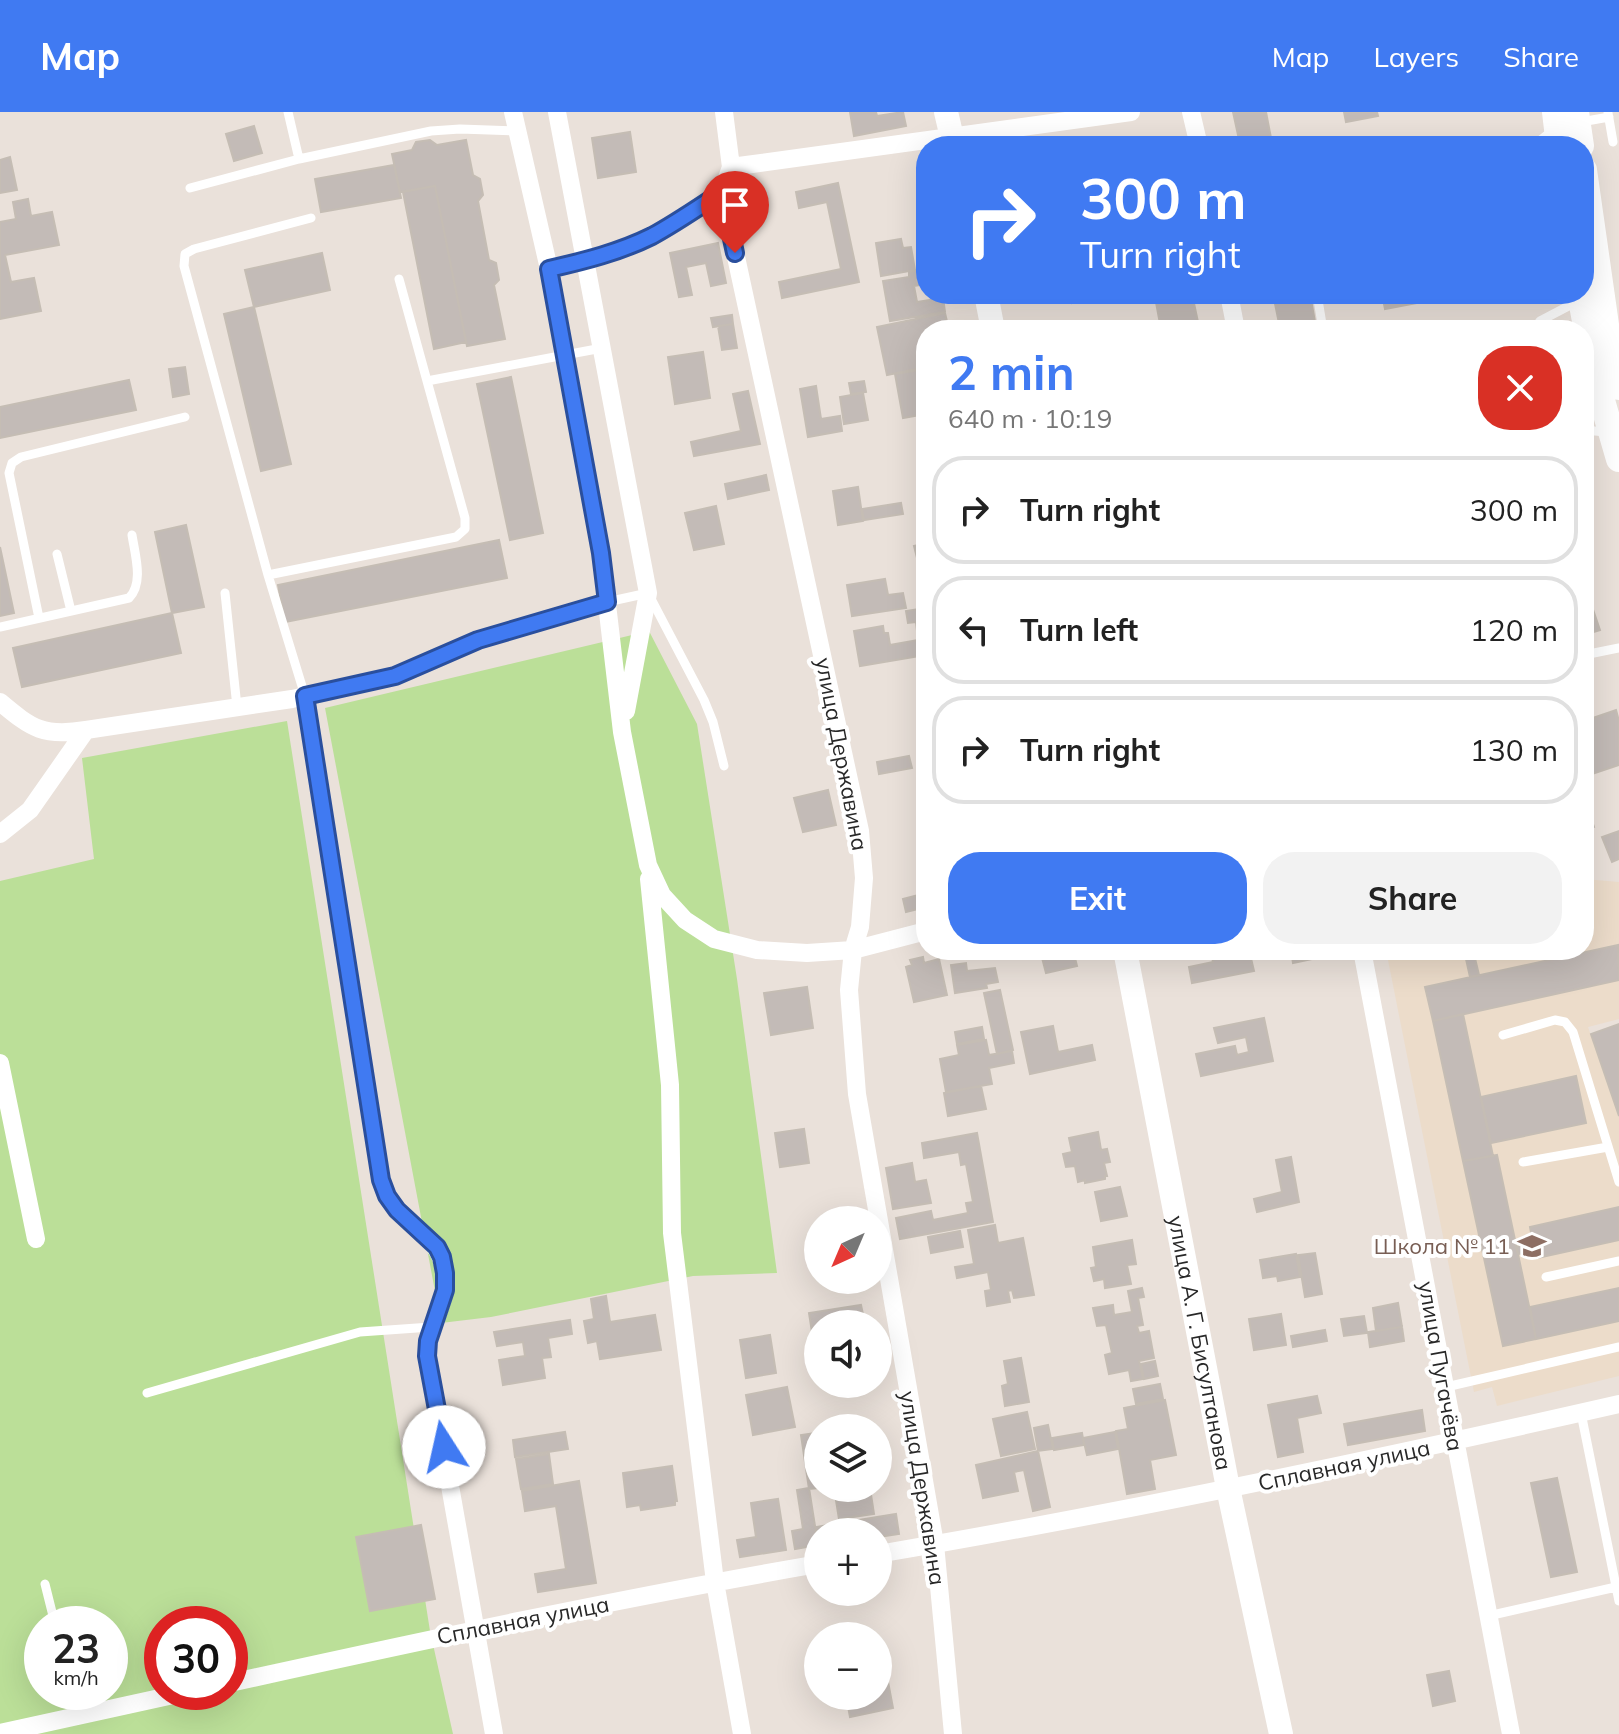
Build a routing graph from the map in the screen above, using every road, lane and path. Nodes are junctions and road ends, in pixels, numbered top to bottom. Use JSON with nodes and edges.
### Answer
{"nodes":[{"id":1,"x":288,"y":112,"type":"edge"},
{"id":2,"x":513,"y":112,"type":"edge"},
{"id":3,"x":557,"y":112,"type":"edge"},
{"id":4,"x":724,"y":112,"type":"edge"},
{"id":5,"x":946,"y":112,"type":"edge"},
{"id":6,"x":1131,"y":112,"type":"edge"},
{"id":7,"x":1191,"y":112,"type":"edge"},
{"id":8,"x":1608,"y":114,"type":"edge"},
{"id":9,"x":1567,"y":128,"type":"edge"},
{"id":10,"x":517,"y":131,"type":"junction"},
{"id":11,"x":952,"y":136,"type":"edge"},
{"id":12,"x":984,"y":136,"type":"edge"},
{"id":13,"x":1197,"y":136,"type":"edge"},
{"id":14,"x":1613,"y":142,"type":"dead end"},
{"id":15,"x":916,"y":145,"type":"edge"},
{"id":16,"x":299,"y":159,"type":"junction"},
{"id":17,"x":731,"y":167,"type":"junction"},
{"id":18,"x":190,"y":188,"type":"dead end"},
{"id":19,"x":722,"y":192,"type":"junction"},
{"id":20,"x":311,"y":218,"type":"dead end"},
{"id":21,"x":585,"y":261,"type":"junction"},
{"id":22,"x":549,"y":269,"type":"junction"},
{"id":23,"x":399,"y":279,"type":"dead end"},
{"id":24,"x":1594,"y":294,"type":"edge"},
{"id":25,"x":1566,"y":304,"type":"edge"},
{"id":26,"x":1542,"y":320,"type":"edge"},
{"id":27,"x":1594,"y":334,"type":"edge"},
{"id":28,"x":602,"y":348,"type":"junction"},
{"id":29,"x":565,"y":355,"type":"junction"},
{"id":30,"x":427,"y":381,"type":"junction"},
{"id":31,"x":1619,"y":387,"type":"edge"},
{"id":32,"x":185,"y":417,"type":"dead end"},
{"id":33,"x":1597,"y":431,"type":"edge"},
{"id":34,"x":1619,"y":459,"type":"edge"},
{"id":35,"x":132,"y":535,"type":"dead end"},
{"id":36,"x":57,"y":554,"type":"dead end"},
{"id":37,"x":268,"y":575,"type":"junction"},
{"id":38,"x":225,"y":593,"type":"dead end"},
{"id":39,"x":648,"y":593,"type":"junction"},
{"id":40,"x":607,"y":602,"type":"junction"},
{"id":41,"x":71,"y":611,"type":"junction"},
{"id":42,"x":39,"y":618,"type":"junction"},
{"id":43,"x":0,"y":627,"type":"edge"},
{"id":44,"x":1619,"y":648,"type":"edge"},
{"id":45,"x":1594,"y":653,"type":"edge"},
{"id":46,"x":305,"y":696,"type":"junction"},
{"id":47,"x":0,"y":702,"type":"edge"},
{"id":48,"x":237,"y":707,"type":"junction"},
{"id":49,"x":86,"y":730,"type":"junction"},
{"id":50,"x":622,"y":732,"type":"junction"},
{"id":51,"x":724,"y":766,"type":"dead end"},
{"id":52,"x":0,"y":834,"type":"edge"},
{"id":53,"x":648,"y":865,"type":"junction"},
{"id":54,"x":916,"y":934,"type":"edge"},
{"id":55,"x":853,"y":950,"type":"junction"},
{"id":56,"x":1127,"y":960,"type":"edge"},
{"id":57,"x":1364,"y":960,"type":"edge"},
{"id":58,"x":1503,"y":1035,"type":"dead end"},
{"id":59,"x":0,"y":1063,"type":"edge"},
{"id":60,"x":1608,"y":1147,"type":"junction"},
{"id":61,"x":1523,"y":1162,"type":"dead end"},
{"id":62,"x":1619,"y":1182,"type":"edge"},
{"id":63,"x":36,"y":1239,"type":"dead end"},
{"id":64,"x":1619,"y":1261,"type":"edge"},
{"id":65,"x":1546,"y":1277,"type":"dead end"},
{"id":66,"x":431,"y":1327,"type":"junction"},
{"id":67,"x":1619,"y":1347,"type":"edge"},
{"id":68,"x":1446,"y":1387,"type":"junction"},
{"id":69,"x":147,"y":1393,"type":"dead end"},
{"id":70,"x":1619,"y":1404,"type":"edge"},
{"id":71,"x":1581,"y":1413,"type":"junction"},
{"id":72,"x":1456,"y":1441,"type":"junction"},
{"id":73,"x":1228,"y":1488,"type":"junction"},
{"id":74,"x":935,"y":1544,"type":"junction"},
{"id":75,"x":892,"y":1552,"type":"edge"},
{"id":76,"x":804,"y":1566,"type":"edge"},
{"id":77,"x":715,"y":1582,"type":"junction"},
{"id":78,"x":45,"y":1584,"type":"dead end"},
{"id":79,"x":1616,"y":1587,"type":"junction"},
{"id":80,"x":1619,"y":1601,"type":"edge"},
{"id":81,"x":50,"y":1606,"type":"edge"},
{"id":82,"x":1488,"y":1616,"type":"junction"},
{"id":83,"x":476,"y":1629,"type":"junction"},
{"id":84,"x":248,"y":1679,"type":"edge"},
{"id":85,"x":144,"y":1701,"type":"edge"},
{"id":86,"x":76,"y":1710,"type":"edge"},
{"id":87,"x":78,"y":1716,"type":"junction"},
{"id":88,"x":0,"y":1733,"type":"edge"},
{"id":89,"x":494,"y":1734,"type":"edge"},
{"id":90,"x":742,"y":1734,"type":"edge"},
{"id":91,"x":953,"y":1734,"type":"edge"},
{"id":92,"x":1281,"y":1734,"type":"edge"},
{"id":93,"x":1511,"y":1734,"type":"edge"}],
"edges":[{"from":1,"to":16,"type":"lane"},
{"from":2,"to":10,"type":"street"},
{"from":3,"to":21,"type":"street"},
{"from":4,"to":17,"type":"street"},
{"from":5,"to":11,"type":"street"},
{"from":6,"to":12,"type":"street"},
{"from":7,"to":13,"type":"street"},
{"from":8,"to":9,"type":"lane"},
{"from":8,"to":14,"type":"lane"},
{"from":10,"to":16,"type":"lane"},
{"from":10,"to":22,"type":"street"},
{"from":15,"to":17,"type":"street"},
{"from":16,"to":18,"type":"lane"},
{"from":17,"to":19,"type":"street"},
{"from":19,"to":21,"type":"lane"},
{"from":19,"to":55,"type":"street","name":"улица Державина"},
{"from":20,"to":37,"type":"lane"},
{"from":21,"to":22,"type":"lane"},
{"from":21,"to":28,"type":"street"},
{"from":22,"to":29,"type":"street"},
{"from":23,"to":30,"type":"lane"},
{"from":24,"to":31,"type":"main road"},
{"from":25,"to":26,"type":"lane"},
{"from":27,"to":33,"type":"main road"},
{"from":28,"to":29,"type":"lane"},
{"from":28,"to":39,"type":"street"},
{"from":29,"to":30,"type":"lane"},
{"from":29,"to":40,"type":"street"},
{"from":30,"to":37,"type":"lane"},
{"from":32,"to":42,"type":"lane"},
{"from":33,"to":34,"type":"main road"},
{"from":35,"to":41,"type":"lane"},
{"from":36,"to":41,"type":"lane"},
{"from":37,"to":46,"type":"lane"},
{"from":38,"to":48,"type":"lane"},
{"from":39,"to":40,"type":"lane"},
{"from":39,"to":50,"type":"street"},
{"from":39,"to":51,"type":"lane"},
{"from":40,"to":46,"type":"street"},
{"from":40,"to":50,"type":"street"},
{"from":41,"to":42,"type":"lane"},
{"from":42,"to":43,"type":"lane"},
{"from":44,"to":45,"type":"lane"},
{"from":46,"to":48,"type":"street"},
{"from":46,"to":66,"type":"street"},
{"from":47,"to":49,"type":"street"},
{"from":48,"to":49,"type":"street"},
{"from":49,"to":52,"type":"street"},
{"from":50,"to":53,"type":"street"},
{"from":53,"to":55,"type":"street"},
{"from":53,"to":77,"type":"street"},
{"from":54,"to":55,"type":"street"},
{"from":55,"to":74,"type":"street","name":"улица Державина"},
{"from":56,"to":73,"type":"street","name":"улица А. Г. Бисултанова"},
{"from":57,"to":68,"type":"street","name":"улица Пугачёва"},
{"from":58,"to":60,"type":"lane"},
{"from":59,"to":63,"type":"street"},
{"from":60,"to":61,"type":"lane"},
{"from":60,"to":62,"type":"lane"},
{"from":64,"to":65,"type":"lane"},
{"from":66,"to":69,"type":"lane"},
{"from":66,"to":83,"type":"street"},
{"from":67,"to":68,"type":"lane"},
{"from":68,"to":72,"type":"street","name":"улица Пугачёва"},
{"from":70,"to":71,"type":"street","name":"Сплавная улица"},
{"from":71,"to":72,"type":"street","name":"Сплавная улица"},
{"from":71,"to":79,"type":"lane"},
{"from":72,"to":73,"type":"street","name":"Сплавная улица"},
{"from":72,"to":82,"type":"street","name":"улица Пугачёва"},
{"from":73,"to":74,"type":"street","name":"Сплавная улица"},
{"from":73,"to":92,"type":"street","name":"улица А. Г. Бисултанова"},
{"from":74,"to":75,"type":"street","name":"Сплавная улица"},
{"from":74,"to":91,"type":"street","name":"улица Державина"},
{"from":76,"to":77,"type":"street","name":"Сплавная улица"},
{"from":77,"to":83,"type":"street","name":"Сплавная улица"},
{"from":77,"to":90,"type":"street"},
{"from":78,"to":81,"type":"lane"},
{"from":79,"to":80,"type":"lane"},
{"from":79,"to":82,"type":"lane"},
{"from":82,"to":93,"type":"street","name":"улица Пугачёва"},
{"from":83,"to":84,"type":"street","name":"Сплавная улица"},
{"from":83,"to":89,"type":"street"},
{"from":85,"to":87,"type":"street"},
{"from":86,"to":87,"type":"lane"},
{"from":87,"to":88,"type":"street"}]}
